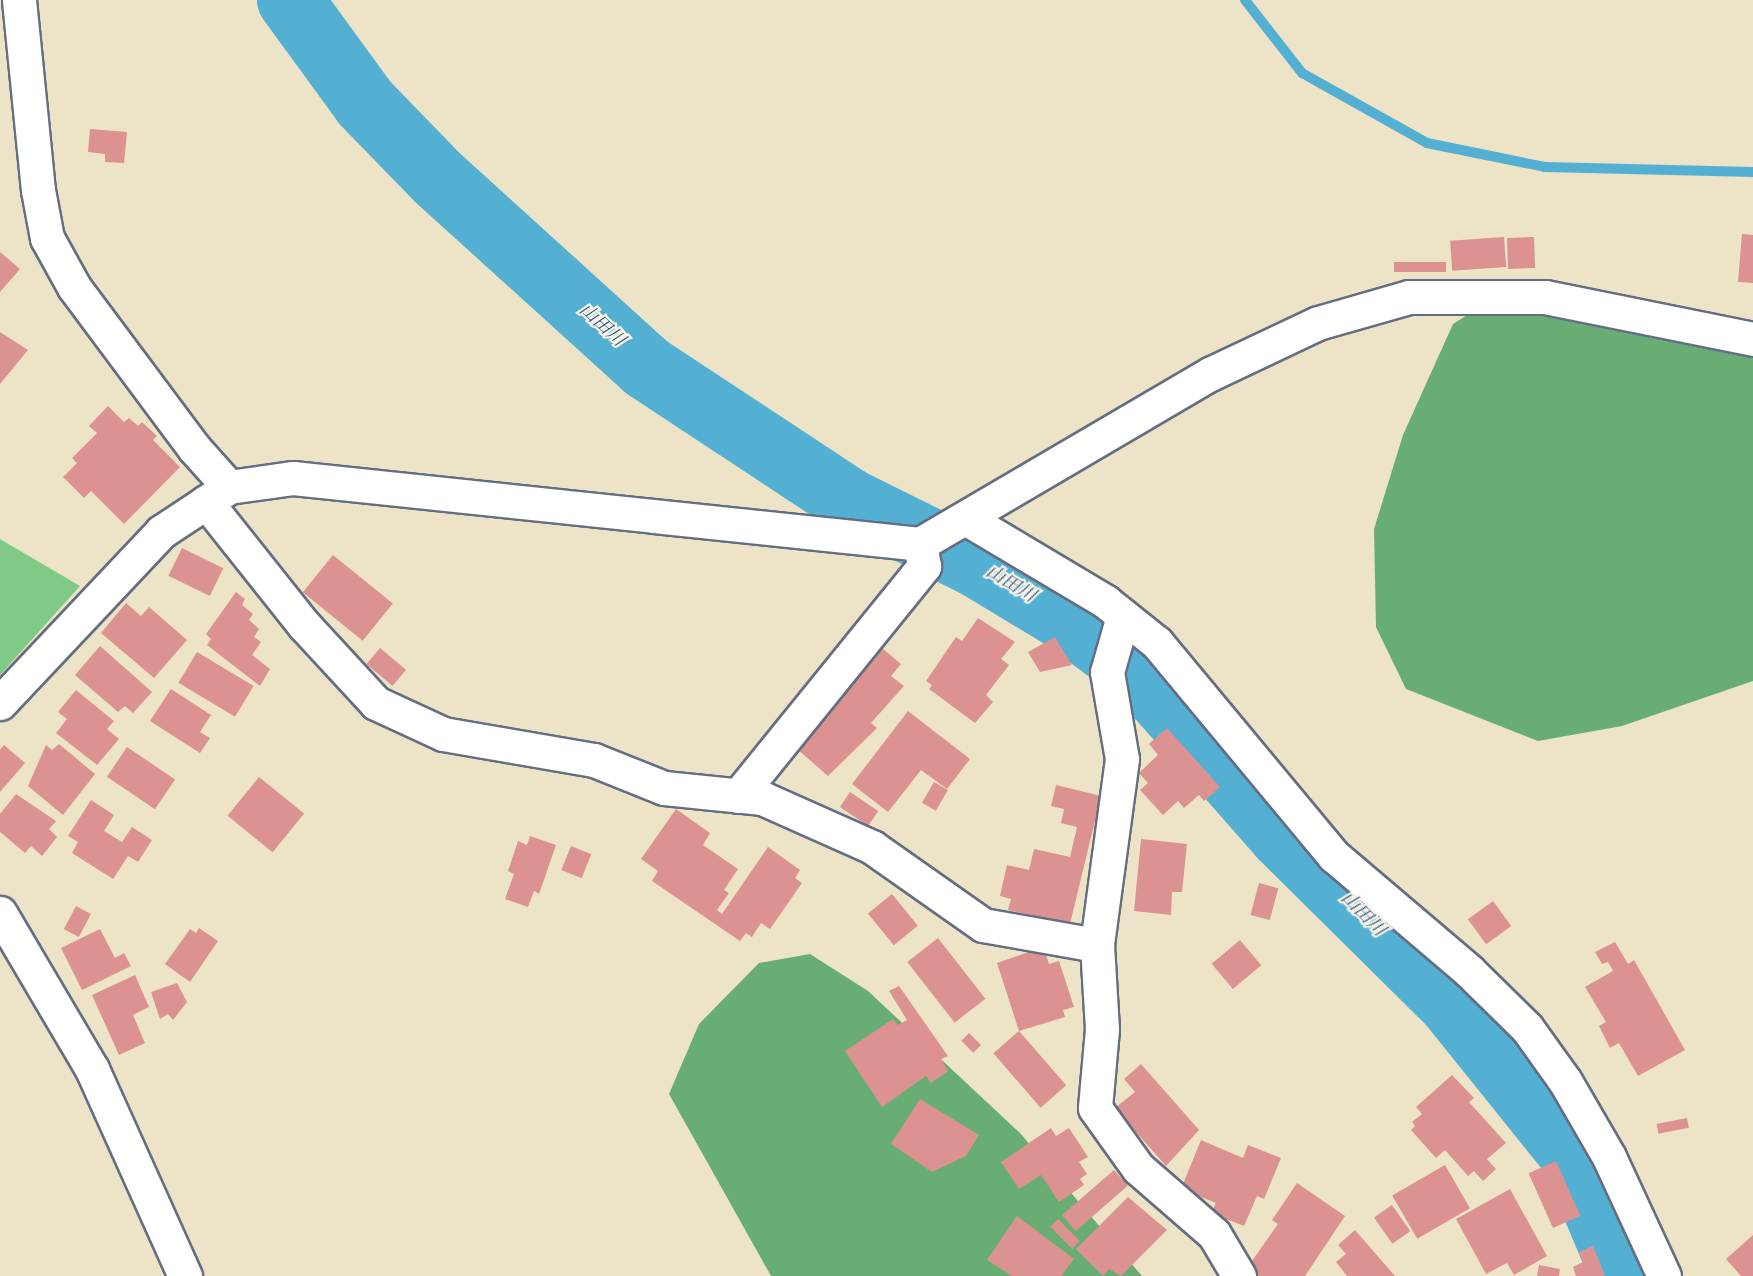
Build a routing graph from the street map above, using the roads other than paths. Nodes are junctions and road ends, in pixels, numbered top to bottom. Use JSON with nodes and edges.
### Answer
{"nodes":[{"id":1,"x":19,"y":0,"type":"edge"},
{"id":2,"x":1753,"y":339,"type":"edge"},
{"id":3,"x":218,"y":495,"type":"junction"},
{"id":4,"x":966,"y":519,"type":"junction"},
{"id":5,"x":920,"y":544,"type":"junction"},
{"id":6,"x":1123,"y":616,"type":"junction"},
{"id":7,"x":0,"y":703,"type":"edge"},
{"id":8,"x":738,"y":796,"type":"junction"},
{"id":9,"x":0,"y":913,"type":"edge"},
{"id":10,"x":1097,"y":945,"type":"junction"},
{"id":11,"x":185,"y":1276,"type":"edge"},
{"id":12,"x":1239,"y":1276,"type":"edge"},
{"id":13,"x":1664,"y":1276,"type":"edge"}],
"edges":[{"from":1,"to":3,"type":"street"},
{"from":2,"to":4,"type":"street"},
{"from":3,"to":5,"type":"street"},
{"from":3,"to":7,"type":"street"},
{"from":3,"to":8,"type":"street"},
{"from":4,"to":5,"type":"street"},
{"from":4,"to":6,"type":"street"},
{"from":5,"to":8,"type":"street"},
{"from":6,"to":10,"type":"street"},
{"from":6,"to":13,"type":"street"},
{"from":8,"to":10,"type":"street"},
{"from":9,"to":11,"type":"street"},
{"from":10,"to":12,"type":"street"}]}
